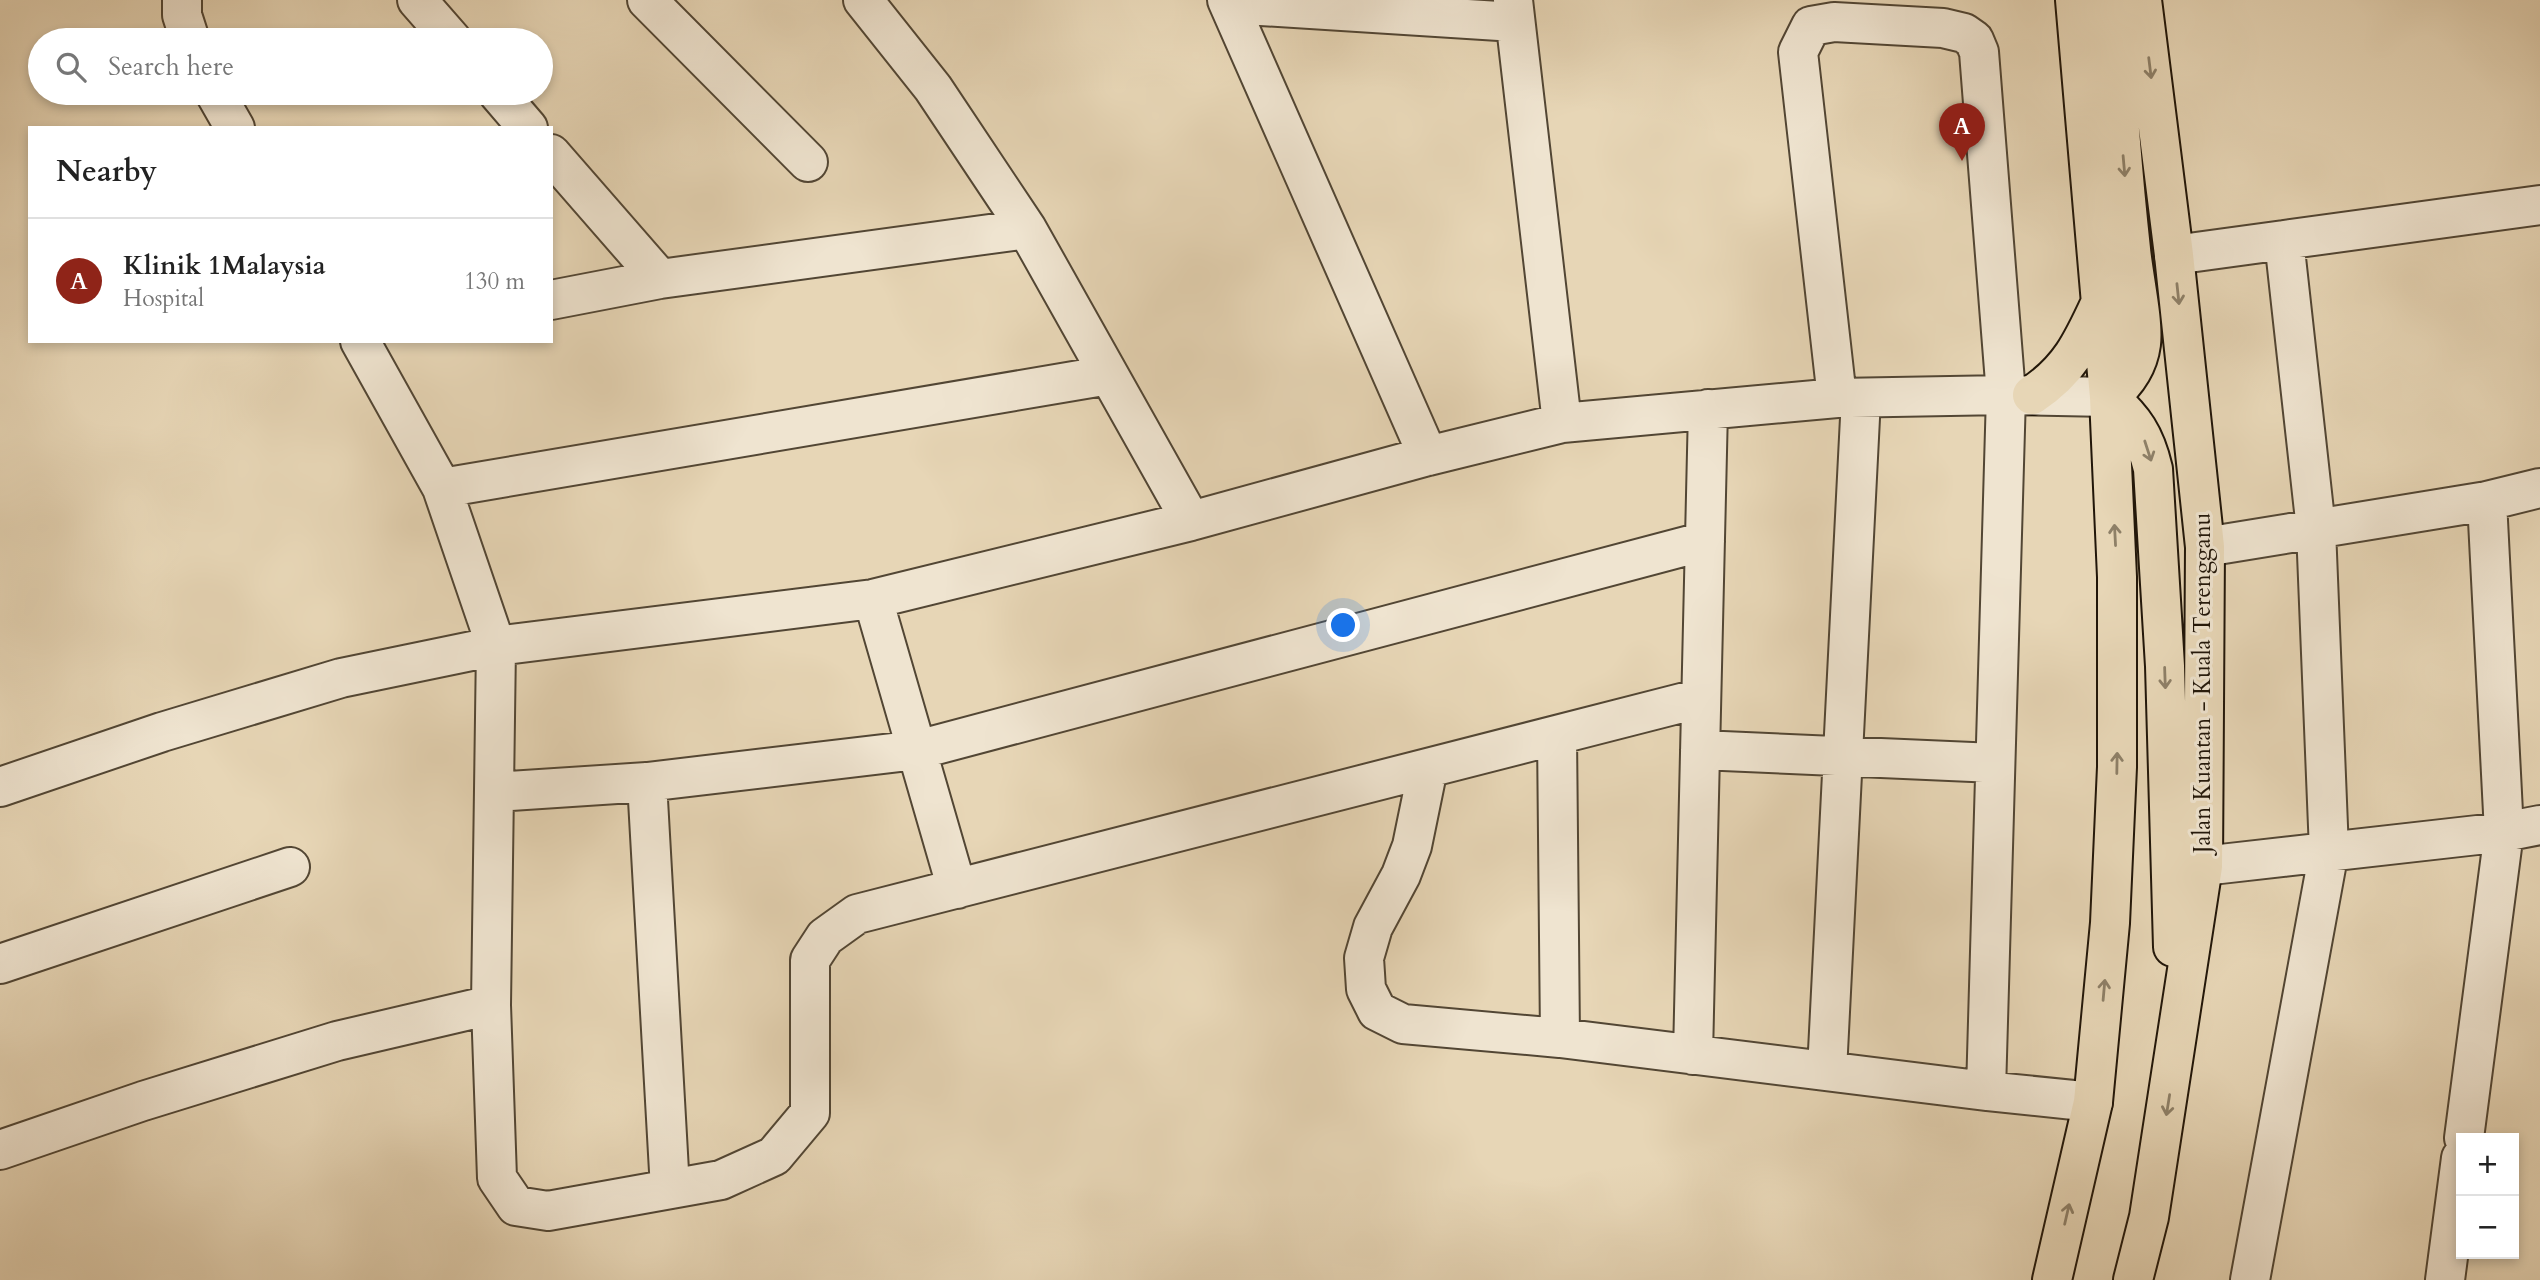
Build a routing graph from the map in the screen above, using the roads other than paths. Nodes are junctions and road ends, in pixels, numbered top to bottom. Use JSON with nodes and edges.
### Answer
{"nodes":[{"id":1,"x":182,"y":0,"type":"edge"},
{"id":2,"x":417,"y":0,"type":"edge"},
{"id":3,"x":647,"y":0,"type":"edge"},
{"id":4,"x":863,"y":0,"type":"edge"},
{"id":5,"x":2075,"y":0,"type":"edge"},
{"id":6,"x":2111,"y":0,"type":"edge"},
{"id":7,"x":2142,"y":0,"type":"edge"},
{"id":8,"x":1228,"y":2,"type":"edge"},
{"id":9,"x":1514,"y":11,"type":"edge"},
{"id":10,"x":186,"y":28,"type":"edge"},
{"id":11,"x":442,"y":28,"type":"edge"},
{"id":12,"x":222,"y":105,"type":"edge"},
{"id":13,"x":508,"y":105,"type":"edge"},
{"id":14,"x":234,"y":126,"type":"edge"},
{"id":15,"x":526,"y":126,"type":"edge"},
{"id":16,"x":553,"y":156,"type":"edge"},
{"id":17,"x":808,"y":162,"type":"dead end"},
{"id":18,"x":2540,"y":205,"type":"edge"},
{"id":19,"x":1027,"y":229,"type":"junction"},
{"id":20,"x":2284,"y":240,"type":"junction"},
{"id":21,"x":2174,"y":255,"type":"junction"},
{"id":22,"x":660,"y":279,"type":"junction"},
{"id":23,"x":553,"y":300,"type":"edge"},
{"id":24,"x":2101,"y":303,"type":"junction"},
{"id":25,"x":360,"y":343,"type":"edge"},
{"id":26,"x":1109,"y":375,"type":"junction"},
{"id":27,"x":2019,"y":395,"type":"junction"},
{"id":28,"x":2109,"y":397,"type":"junction"},
{"id":29,"x":1849,"y":398,"type":"junction"},
{"id":30,"x":1708,"y":409,"type":"junction"},
{"id":31,"x":1562,"y":423,"type":"junction"},
{"id":32,"x":1428,"y":456,"type":"junction"},
{"id":33,"x":442,"y":488,"type":"junction"},
{"id":34,"x":2540,"y":488,"type":"edge"},
{"id":35,"x":2487,"y":501,"type":"junction"},
{"id":36,"x":1191,"y":520,"type":"junction"},
{"id":37,"x":2316,"y":529,"type":"junction"},
{"id":38,"x":1705,"y":541,"type":"junction"},
{"id":39,"x":2205,"y":547,"type":"junction"},
{"id":40,"x":873,"y":599,"type":"junction"},
{"id":41,"x":496,"y":646,"type":"junction"},
{"id":42,"x":1701,"y":698,"type":"junction"},
{"id":43,"x":1557,"y":735,"type":"junction"},
{"id":44,"x":917,"y":750,"type":"junction"},
{"id":45,"x":1700,"y":750,"type":"junction"},
{"id":46,"x":1843,"y":756,"type":"junction"},
{"id":47,"x":1995,"y":763,"type":"junction"},
{"id":48,"x":1428,"y":768,"type":"junction"},
{"id":49,"x":647,"y":782,"type":"junction"},
{"id":50,"x":0,"y":787,"type":"edge"},
{"id":51,"x":494,"y":792,"type":"junction"},
{"id":52,"x":2522,"y":829,"type":"edge"},
{"id":53,"x":2329,"y":851,"type":"junction"},
{"id":54,"x":2203,"y":866,"type":"junction"},
{"id":55,"x":290,"y":867,"type":"dead end"},
{"id":56,"x":957,"y":889,"type":"junction"},
{"id":57,"x":0,"y":964,"type":"edge"},
{"id":58,"x":491,"y":1005,"type":"junction"},
{"id":59,"x":1560,"y":1038,"type":"junction"},
{"id":60,"x":1693,"y":1055,"type":"junction"},
{"id":61,"x":2175,"y":1058,"type":"junction"},
{"id":62,"x":1827,"y":1071,"type":"junction"},
{"id":63,"x":1986,"y":1091,"type":"junction"},
{"id":64,"x":2094,"y":1102,"type":"junction"},
{"id":65,"x":2465,"y":1133,"type":"edge"},
{"id":66,"x":0,"y":1150,"type":"edge"},
{"id":67,"x":670,"y":1189,"type":"junction"},
{"id":68,"x":2456,"y":1196,"type":"edge"},
{"id":69,"x":2052,"y":1280,"type":"edge"},
{"id":70,"x":2133,"y":1280,"type":"edge"},
{"id":71,"x":2250,"y":1280,"type":"edge"},
{"id":72,"x":2445,"y":1280,"type":"edge"}],
"edges":[{"from":1,"to":10,"type":"street"},
{"from":2,"to":11,"type":"street"},
{"from":3,"to":17,"type":"street"},
{"from":4,"to":19,"type":"street"},
{"from":5,"to":24,"type":"highway"},
{"from":6,"to":28,"type":"highway","one_way":true},
{"from":7,"to":21,"type":"highway","name":"Jalan Kuantan - Kuala Terengganu","one_way":true},
{"from":8,"to":9,"type":"street"},
{"from":8,"to":32,"type":"street"},
{"from":9,"to":31,"type":"street"},
{"from":12,"to":14,"type":"street"},
{"from":13,"to":15,"type":"street"},
{"from":16,"to":22,"type":"street"},
{"from":18,"to":20,"type":"street"},
{"from":19,"to":22,"type":"street"},
{"from":19,"to":26,"type":"street"},
{"from":20,"to":21,"type":"street"},
{"from":20,"to":37,"type":"street"},
{"from":21,"to":39,"type":"highway","name":"Jalan Kuantan - Kuala Terengganu","one_way":true},
{"from":22,"to":23,"type":"street"},
{"from":24,"to":27,"type":"highway"},
{"from":24,"to":28,"type":"highway"},
{"from":25,"to":33,"type":"street"},
{"from":26,"to":33,"type":"street"},
{"from":26,"to":36,"type":"street"},
{"from":27,"to":28,"type":"street"},
{"from":27,"to":29,"type":"street"},
{"from":27,"to":29,"type":"street"},
{"from":27,"to":47,"type":"street"},
{"from":28,"to":61,"type":"highway","one_way":true},
{"from":64,"to":28,"type":"highway","one_way":true},
{"from":29,"to":30,"type":"street"},
{"from":29,"to":46,"type":"street"},
{"from":30,"to":31,"type":"street"},
{"from":30,"to":38,"type":"street"},
{"from":31,"to":32,"type":"street"},
{"from":32,"to":36,"type":"street"},
{"from":33,"to":41,"type":"street"},
{"from":34,"to":35,"type":"street"},
{"from":35,"to":37,"type":"street"},
{"from":35,"to":52,"type":"street"},
{"from":36,"to":40,"type":"street"},
{"from":37,"to":39,"type":"street"},
{"from":37,"to":53,"type":"street"},
{"from":38,"to":42,"type":"street"},
{"from":38,"to":44,"type":"street"},
{"from":39,"to":54,"type":"highway","name":"Jalan Kuantan - Kuala Terengganu"},
{"from":40,"to":41,"type":"street"},
{"from":40,"to":44,"type":"street"},
{"from":41,"to":50,"type":"street"},
{"from":41,"to":51,"type":"street"},
{"from":42,"to":43,"type":"street"},
{"from":42,"to":45,"type":"street"},
{"from":43,"to":48,"type":"street"},
{"from":43,"to":59,"type":"street"},
{"from":44,"to":49,"type":"street"},
{"from":44,"to":56,"type":"street"},
{"from":45,"to":46,"type":"street"},
{"from":45,"to":60,"type":"street"},
{"from":46,"to":47,"type":"street"},
{"from":46,"to":62,"type":"street"},
{"from":47,"to":63,"type":"street"},
{"from":48,"to":56,"type":"street"},
{"from":48,"to":59,"type":"street"},
{"from":49,"to":51,"type":"street"},
{"from":49,"to":67,"type":"street"},
{"from":51,"to":58,"type":"street"},
{"from":52,"to":53,"type":"street"},
{"from":52,"to":65,"type":"street"},
{"from":53,"to":54,"type":"street"},
{"from":53,"to":71,"type":"street"},
{"from":54,"to":61,"type":"highway","name":"Jalan Kuantan - Kuala Terengganu"},
{"from":55,"to":57,"type":"street"},
{"from":56,"to":67,"type":"street"},
{"from":58,"to":66,"type":"street"},
{"from":58,"to":67,"type":"street"},
{"from":59,"to":60,"type":"street"},
{"from":60,"to":62,"type":"street"},
{"from":61,"to":70,"type":"highway","name":"Jalan Kuantan - Kuala Terengganu","one_way":true},
{"from":62,"to":63,"type":"street"},
{"from":63,"to":64,"type":"street"},
{"from":69,"to":64,"type":"highway","one_way":true},
{"from":68,"to":72,"type":"street"}]}
